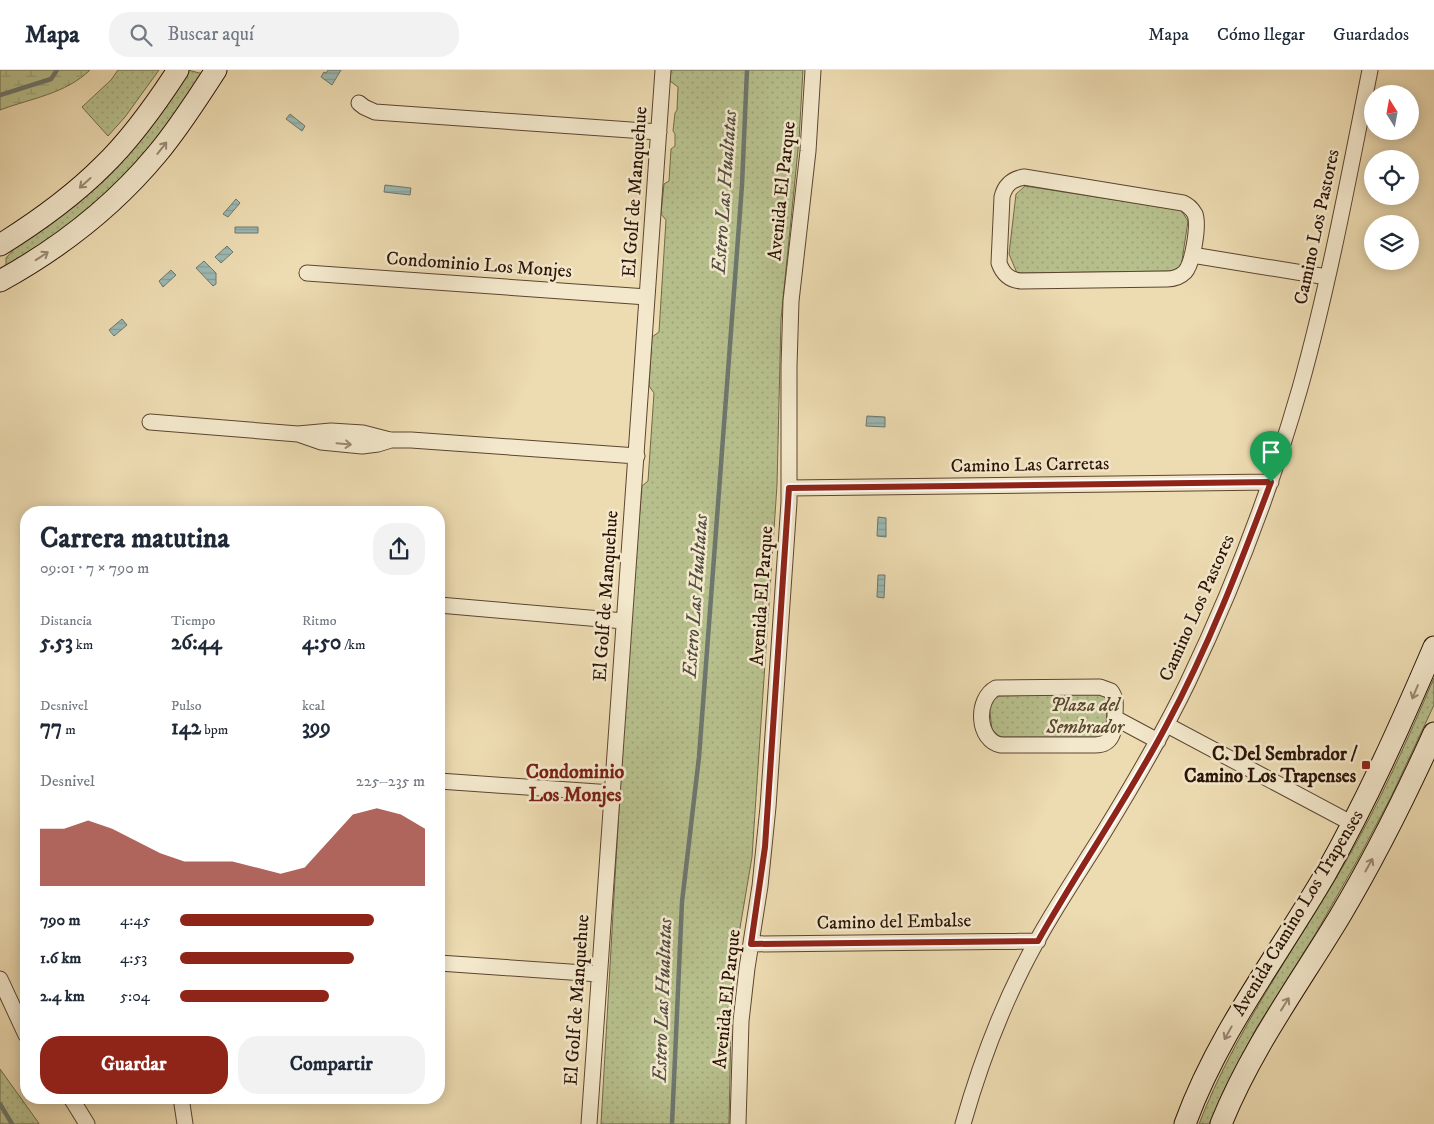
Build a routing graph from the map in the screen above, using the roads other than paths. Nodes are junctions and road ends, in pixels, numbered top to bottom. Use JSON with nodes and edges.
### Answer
{"nodes":[{"id":1,"x":178,"y":70,"type":"edge"},
{"id":2,"x":216,"y":70,"type":"edge"},
{"id":3,"x":663,"y":70,"type":"edge"},
{"id":4,"x":813,"y":70,"type":"edge"},
{"id":5,"x":1370,"y":70,"type":"edge"},
{"id":6,"x":359,"y":103,"type":"dead end"},
{"id":7,"x":659,"y":132,"type":"junction"},
{"id":8,"x":19,"y":233,"type":"junction"},
{"id":9,"x":0,"y":245,"type":"edge"},
{"id":10,"x":1192,"y":255,"type":"junction"},
{"id":11,"x":0,"y":260,"type":"edge"},
{"id":12,"x":307,"y":273,"type":"dead end"},
{"id":13,"x":1327,"y":277,"type":"junction"},
{"id":14,"x":0,"y":281,"type":"edge"},
{"id":15,"x":647,"y":298,"type":"junction"},
{"id":16,"x":150,"y":422,"type":"dead end"},
{"id":17,"x":637,"y":456,"type":"junction"},
{"id":18,"x":1271,"y":482,"type":"junction"},
{"id":19,"x":789,"y":488,"type":"junction"},
{"id":20,"x":445,"y":606,"type":"edge"},
{"id":21,"x":624,"y":621,"type":"junction"},
{"id":22,"x":1434,"y":647,"type":"edge"},
{"id":23,"x":1115,"y":718,"type":"junction"},
{"id":24,"x":1167,"y":725,"type":"junction"},
{"id":25,"x":1434,"y":733,"type":"edge"},
{"id":26,"x":1158,"y":741,"type":"junction"},
{"id":27,"x":445,"y":781,"type":"edge"},
{"id":28,"x":612,"y":793,"type":"junction"},
{"id":29,"x":1353,"y":824,"type":"junction"},
{"id":30,"x":1038,"y":941,"type":"junction"},
{"id":31,"x":751,"y":944,"type":"junction"},
{"id":32,"x":445,"y":963,"type":"edge"},
{"id":33,"x":599,"y":974,"type":"junction"},
{"id":34,"x":0,"y":979,"type":"edge"},
{"id":35,"x":20,"y":1024,"type":"edge"},
{"id":36,"x":75,"y":1104,"type":"edge"},
{"id":37,"x":182,"y":1104,"type":"dead end"},
{"id":38,"x":87,"y":1124,"type":"edge"},
{"id":39,"x":184,"y":1124,"type":"edge"},
{"id":40,"x":589,"y":1124,"type":"edge"},
{"id":41,"x":738,"y":1124,"type":"edge"},
{"id":42,"x":963,"y":1124,"type":"edge"},
{"id":43,"x":1185,"y":1124,"type":"edge"},
{"id":44,"x":1221,"y":1124,"type":"edge"}],
"edges":[{"from":1,"to":8,"type":"main road","one_way":true},
{"from":14,"to":2,"type":"main road","one_way":true},
{"from":3,"to":7,"type":"street","name":"El Golf de Manquehue"},
{"from":4,"to":19,"type":"street","name":"Avenida El Parque"},
{"from":5,"to":13,"type":"street","name":"Camino Los Pastores"},
{"from":6,"to":7,"type":"street"},
{"from":7,"to":15,"type":"street","name":"El Golf de Manquehue"},
{"from":8,"to":9,"type":"main road"},
{"from":8,"to":11,"type":"main road"},
{"from":10,"to":10,"type":"street"},
{"from":10,"to":13,"type":"street"},
{"from":12,"to":15,"type":"street","name":"Condominio Los Monjes"},
{"from":13,"to":18,"type":"street","name":"Camino Los Pastores"},
{"from":15,"to":17,"type":"street","name":"El Golf de Manquehue"},
{"from":16,"to":17,"type":"street"},
{"from":17,"to":21,"type":"street","name":"El Golf de Manquehue"},
{"from":18,"to":19,"type":"street","name":"Camino Las Carretas"},
{"from":18,"to":24,"type":"street","name":"Camino Los Pastores"},
{"from":19,"to":31,"type":"street","name":"Avenida El Parque"},
{"from":20,"to":21,"type":"street"},
{"from":21,"to":28,"type":"street","name":"El Golf de Manquehue"},
{"from":22,"to":29,"type":"main road","name":"Avenida Camino Los Trapenses","one_way":true},
{"from":23,"to":23,"type":"street"},
{"from":23,"to":26,"type":"street"},
{"from":24,"to":26,"type":"street","name":"Camino Los Pastores"},
{"from":24,"to":29,"type":"street"},
{"from":44,"to":25,"type":"main road","name":"Avenida Camino Los Trapenses","one_way":true},
{"from":26,"to":30,"type":"street","name":"Camino Los Pastores"},
{"from":27,"to":28,"type":"street"},
{"from":28,"to":33,"type":"street","name":"El Golf de Manquehue"},
{"from":29,"to":43,"type":"main road","name":"Avenida Camino Los Trapenses","one_way":true},
{"from":30,"to":31,"type":"street","name":"Camino del Embalse"},
{"from":30,"to":42,"type":"street","name":"Camino Los Pastores"},
{"from":31,"to":41,"type":"street","name":"Avenida El Parque"},
{"from":32,"to":33,"type":"street"},
{"from":33,"to":40,"type":"street","name":"El Golf de Manquehue"},
{"from":34,"to":35,"type":"street"},
{"from":36,"to":38,"type":"street"},
{"from":37,"to":39,"type":"street"}]}
